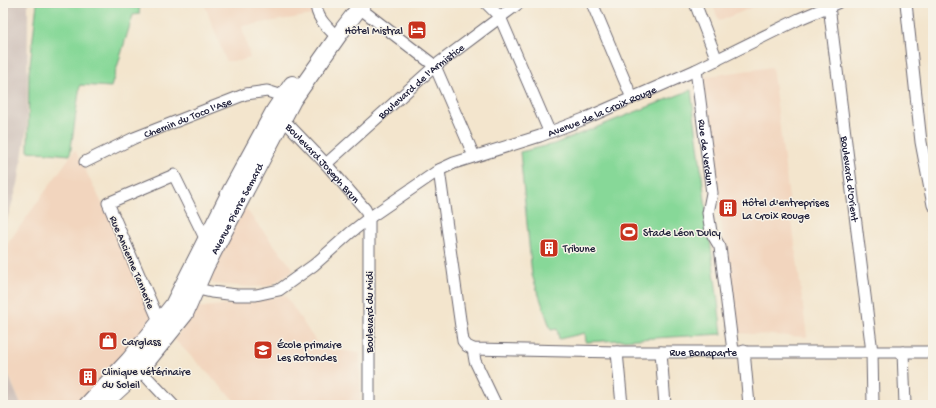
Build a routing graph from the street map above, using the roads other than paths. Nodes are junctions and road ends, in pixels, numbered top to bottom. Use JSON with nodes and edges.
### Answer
{"nodes":[{"id":1,"x":316,"y":3,"type":"edge"},
{"id":2,"x":486,"y":3,"type":"edge"},
{"id":3,"x":519,"y":3,"type":"edge"},
{"id":4,"x":592,"y":3,"type":"edge"},
{"id":5,"x":695,"y":3,"type":"edge"},
{"id":6,"x":906,"y":3,"type":"edge"},
{"id":7,"x":356,"y":4,"type":"edge"},
{"id":8,"x":833,"y":5,"type":"edge"},
{"id":9,"x":500,"y":16,"type":"junction"},
{"id":10,"x":333,"y":34,"type":"junction"},
{"id":11,"x":717,"y":60,"type":"junction"},
{"id":12,"x":435,"y":66,"type":"junction"},
{"id":13,"x":696,"y":70,"type":"junction"},
{"id":14,"x":289,"y":98,"type":"junction"},
{"id":15,"x":632,"y":98,"type":"junction"},
{"id":16,"x":279,"y":116,"type":"junction"},
{"id":17,"x":549,"y":132,"type":"junction"},
{"id":18,"x":474,"y":156,"type":"junction"},
{"id":19,"x":85,"y":162,"type":"dead end"},
{"id":20,"x":326,"y":164,"type":"junction"},
{"id":21,"x":439,"y":170,"type":"junction"},
{"id":22,"x":933,"y":205,"type":"edge"},
{"id":23,"x":368,"y":218,"type":"junction"},
{"id":24,"x":206,"y":240,"type":"junction"},
{"id":25,"x":189,"y":287,"type":"junction"},
{"id":26,"x":159,"y":322,"type":"junction"},
{"id":27,"x":473,"y":349,"type":"junction"},
{"id":28,"x":739,"y":351,"type":"junction"},
{"id":29,"x":617,"y":352,"type":"junction"},
{"id":30,"x":661,"y":352,"type":"junction"},
{"id":31,"x":872,"y":352,"type":"junction"},
{"id":32,"x":903,"y":352,"type":"junction"},
{"id":33,"x":933,"y":352,"type":"edge"},
{"id":34,"x":140,"y":370,"type":"junction"},
{"id":35,"x":87,"y":405,"type":"edge"},
{"id":36,"x":102,"y":405,"type":"edge"},
{"id":37,"x":173,"y":405,"type":"edge"},
{"id":38,"x":369,"y":405,"type":"edge"},
{"id":39,"x":496,"y":405,"type":"edge"},
{"id":40,"x":622,"y":405,"type":"edge"},
{"id":41,"x":666,"y":405,"type":"edge"},
{"id":42,"x":749,"y":405,"type":"edge"},
{"id":43,"x":873,"y":405,"type":"edge"},
{"id":44,"x":905,"y":405,"type":"edge"}],
"edges":[{"from":1,"to":10,"type":"street"},
{"from":2,"to":9,"type":"street"},
{"from":3,"to":9,"type":"street","name":"Boulevard de l'Armistice"},
{"from":4,"to":15,"type":"street"},
{"from":5,"to":11,"type":"street"},
{"from":6,"to":22,"type":"street"},
{"from":7,"to":10,"type":"main road","name":"Avenue Pierre Semard"},
{"from":7,"to":12,"type":"street"},
{"from":8,"to":11,"type":"street","name":"Avenue de la Croix Rouge"},
{"from":8,"to":31,"type":"street","name":"Boulevard d'Orient"},
{"from":9,"to":12,"type":"street","name":"Boulevard de l'Armistice"},
{"from":9,"to":17,"type":"street"},
{"from":10,"to":14,"type":"main road","name":"Avenue Pierre Semard"},
{"from":11,"to":13,"type":"street","name":"Avenue de la Croix Rouge"},
{"from":12,"to":18,"type":"street"},
{"from":12,"to":20,"type":"street","name":"Boulevard de l'Armistice"},
{"from":13,"to":15,"type":"street","name":"Avenue de la Croix Rouge"},
{"from":13,"to":28,"type":"street","name":"Rue de Verdun"},
{"from":14,"to":16,"type":"main road","name":"Avenue Pierre Semard"},
{"from":14,"to":19,"type":"street","name":"Chemin du Toco l'Ase"},
{"from":15,"to":17,"type":"street","name":"Avenue de la Croix Rouge"},
{"from":16,"to":20,"type":"street","name":"Boulevard Joseph Brun"},
{"from":16,"to":24,"type":"main road","name":"Avenue Pierre Semard"},
{"from":16,"to":25,"type":"main road","name":"Avenue Pierre Semard"},
{"from":17,"to":18,"type":"street","name":"Avenue de la Croix Rouge"},
{"from":18,"to":21,"type":"street","name":"Avenue de la Croix Rouge"},
{"from":20,"to":23,"type":"street","name":"Boulevard Joseph Brun"},
{"from":21,"to":23,"type":"street","name":"Avenue de la Croix Rouge"},
{"from":21,"to":27,"type":"street"},
{"from":23,"to":25,"type":"street","name":"Avenue de la Croix Rouge"},
{"from":23,"to":38,"type":"street","name":"Boulevard du Midi"},
{"from":24,"to":25,"type":"main road","name":"Avenue Pierre Semard"},
{"from":24,"to":26,"type":"street","name":"Rue Ancienne Tannerie"},
{"from":25,"to":26,"type":"main road","name":"Avenue Pierre Semard"},
{"from":25,"to":34,"type":"main road","name":"Avenue Pierre Semard"},
{"from":26,"to":35,"type":"main road","name":"Avenue Pierre Semard"},
{"from":27,"to":29,"type":"street","name":"Rue Bonaparte"},
{"from":27,"to":39,"type":"street"},
{"from":28,"to":30,"type":"street","name":"Rue Bonaparte"},
{"from":28,"to":31,"type":"street","name":"Rue Bonaparte"},
{"from":28,"to":42,"type":"street","name":"Rue de Verdun"},
{"from":29,"to":30,"type":"street","name":"Rue Bonaparte"},
{"from":29,"to":40,"type":"street"},
{"from":30,"to":41,"type":"street"},
{"from":31,"to":32,"type":"street","name":"Rue Bonaparte"},
{"from":31,"to":43,"type":"street","name":"Boulevard d'Orient"},
{"from":32,"to":33,"type":"street","name":"Rue Bonaparte"},
{"from":32,"to":44,"type":"street"},
{"from":34,"to":36,"type":"main road","name":"Avenue Pierre Semard"},
{"from":34,"to":37,"type":"street"}]}
